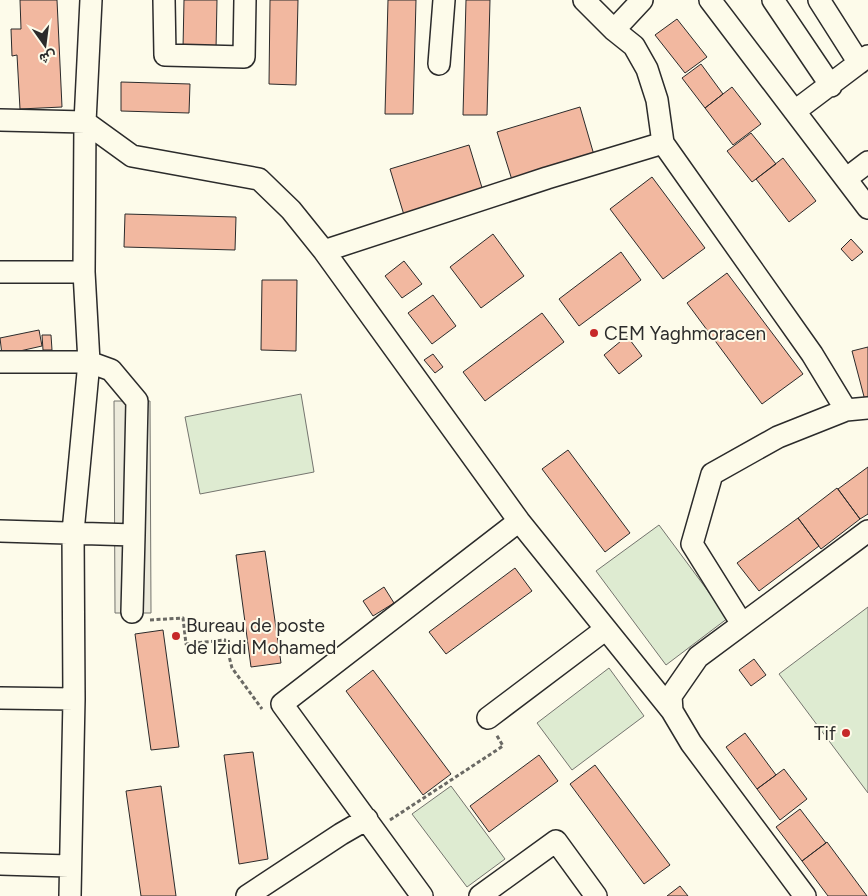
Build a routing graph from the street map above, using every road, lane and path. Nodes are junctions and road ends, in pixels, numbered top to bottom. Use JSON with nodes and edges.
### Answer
{"nodes":[{"id":1,"x":91,"y":0,"type":"edge"},
{"id":2,"x":164,"y":0,"type":"edge"},
{"id":3,"x":245,"y":0,"type":"edge"},
{"id":4,"x":444,"y":0,"type":"edge"},
{"id":5,"x":584,"y":0,"type":"edge"},
{"id":6,"x":642,"y":0,"type":"edge"},
{"id":7,"x":710,"y":0,"type":"edge"},
{"id":8,"x":773,"y":0,"type":"edge"},
{"id":9,"x":819,"y":0,"type":"edge"},
{"id":10,"x":614,"y":30,"type":"junction"},
{"id":11,"x":863,"y":60,"type":"edge"},
{"id":12,"x":439,"y":64,"type":"dead end"},
{"id":13,"x":831,"y":86,"type":"junction"},
{"id":14,"x":795,"y":111,"type":"junction"},
{"id":15,"x":0,"y":120,"type":"edge"},
{"id":16,"x":85,"y":122,"type":"junction"},
{"id":17,"x":663,"y":143,"type":"junction"},
{"id":18,"x":868,"y":162,"type":"edge"},
{"id":19,"x":846,"y":178,"type":"junction"},
{"id":20,"x":868,"y":208,"type":"edge"},
{"id":21,"x":324,"y":251,"type":"junction"},
{"id":22,"x":0,"y":272,"type":"edge"},
{"id":23,"x":84,"y":272,"type":"junction"},
{"id":24,"x":0,"y":362,"type":"edge"},
{"id":25,"x":89,"y":362,"type":"junction"},
{"id":26,"x":868,"y":408,"type":"edge"},
{"id":27,"x":846,"y":410,"type":"junction"},
{"id":28,"x":519,"y":521,"type":"junction"},
{"id":29,"x":0,"y":531,"type":"edge"},
{"id":30,"x":868,"y":531,"type":"edge"},
{"id":31,"x":73,"y":532,"type":"junction"},
{"id":32,"x":134,"y":535,"type":"junction"},
{"id":33,"x":132,"y":612,"type":"joint"},
{"id":34,"x":742,"y":624,"type":"junction"},
{"id":35,"x":606,"y":629,"type":"junction"},
{"id":36,"x":0,"y":698,"type":"edge"},
{"id":37,"x":74,"y":699,"type":"junction"},
{"id":38,"x":282,"y":704,"type":"junction"},
{"id":39,"x":672,"y":711,"type":"junction"},
{"id":40,"x":488,"y":718,"type":"joint"},
{"id":41,"x":371,"y":824,"type":"junction"},
{"id":42,"x":0,"y":864,"type":"edge"},
{"id":43,"x":69,"y":866,"type":"junction"},
{"id":44,"x":70,"y":896,"type":"edge"},
{"id":45,"x":248,"y":896,"type":"edge"},
{"id":46,"x":422,"y":896,"type":"edge"},
{"id":47,"x":480,"y":896,"type":"edge"},
{"id":48,"x":596,"y":896,"type":"edge"},
{"id":49,"x":804,"y":896,"type":"edge"}],
"edges":[{"from":1,"to":16,"type":"street"},
{"from":2,"to":3,"type":"street"},
{"from":4,"to":12,"type":"street"},
{"from":5,"to":10,"type":"street"},
{"from":6,"to":10,"type":"street"},
{"from":7,"to":14,"type":"street"},
{"from":8,"to":13,"type":"street"},
{"from":9,"to":11,"type":"street"},
{"from":10,"to":17,"type":"street"},
{"from":11,"to":13,"type":"street"},
{"from":13,"to":14,"type":"street"},
{"from":14,"to":19,"type":"street"},
{"from":15,"to":16,"type":"street"},
{"from":16,"to":21,"type":"street"},
{"from":16,"to":23,"type":"street"},
{"from":17,"to":21,"type":"street"},
{"from":17,"to":27,"type":"street"},
{"from":18,"to":19,"type":"street"},
{"from":19,"to":20,"type":"street"},
{"from":21,"to":28,"type":"street"},
{"from":22,"to":23,"type":"street"},
{"from":23,"to":25,"type":"street"},
{"from":24,"to":25,"type":"street"},
{"from":25,"to":31,"type":"street"},
{"from":25,"to":32,"type":"street"},
{"from":26,"to":27,"type":"street"},
{"from":27,"to":34,"type":"street"},
{"from":28,"to":35,"type":"street"},
{"from":28,"to":38,"type":"street"},
{"from":29,"to":31,"type":"street"},
{"from":30,"to":34,"type":"street"},
{"from":31,"to":32,"type":"street"},
{"from":31,"to":37,"type":"street"},
{"from":32,"to":33,"type":"street"},
{"from":33,"to":38,"type":"path"},
{"from":34,"to":39,"type":"street"},
{"from":35,"to":39,"type":"street"},
{"from":35,"to":40,"type":"street"},
{"from":36,"to":37,"type":"street"},
{"from":37,"to":43,"type":"street"},
{"from":38,"to":41,"type":"street"},
{"from":39,"to":49,"type":"street"},
{"from":40,"to":41,"type":"path"},
{"from":41,"to":45,"type":"street"},
{"from":41,"to":46,"type":"street"},
{"from":42,"to":43,"type":"street"},
{"from":43,"to":44,"type":"street"},
{"from":47,"to":48,"type":"street"}]}
